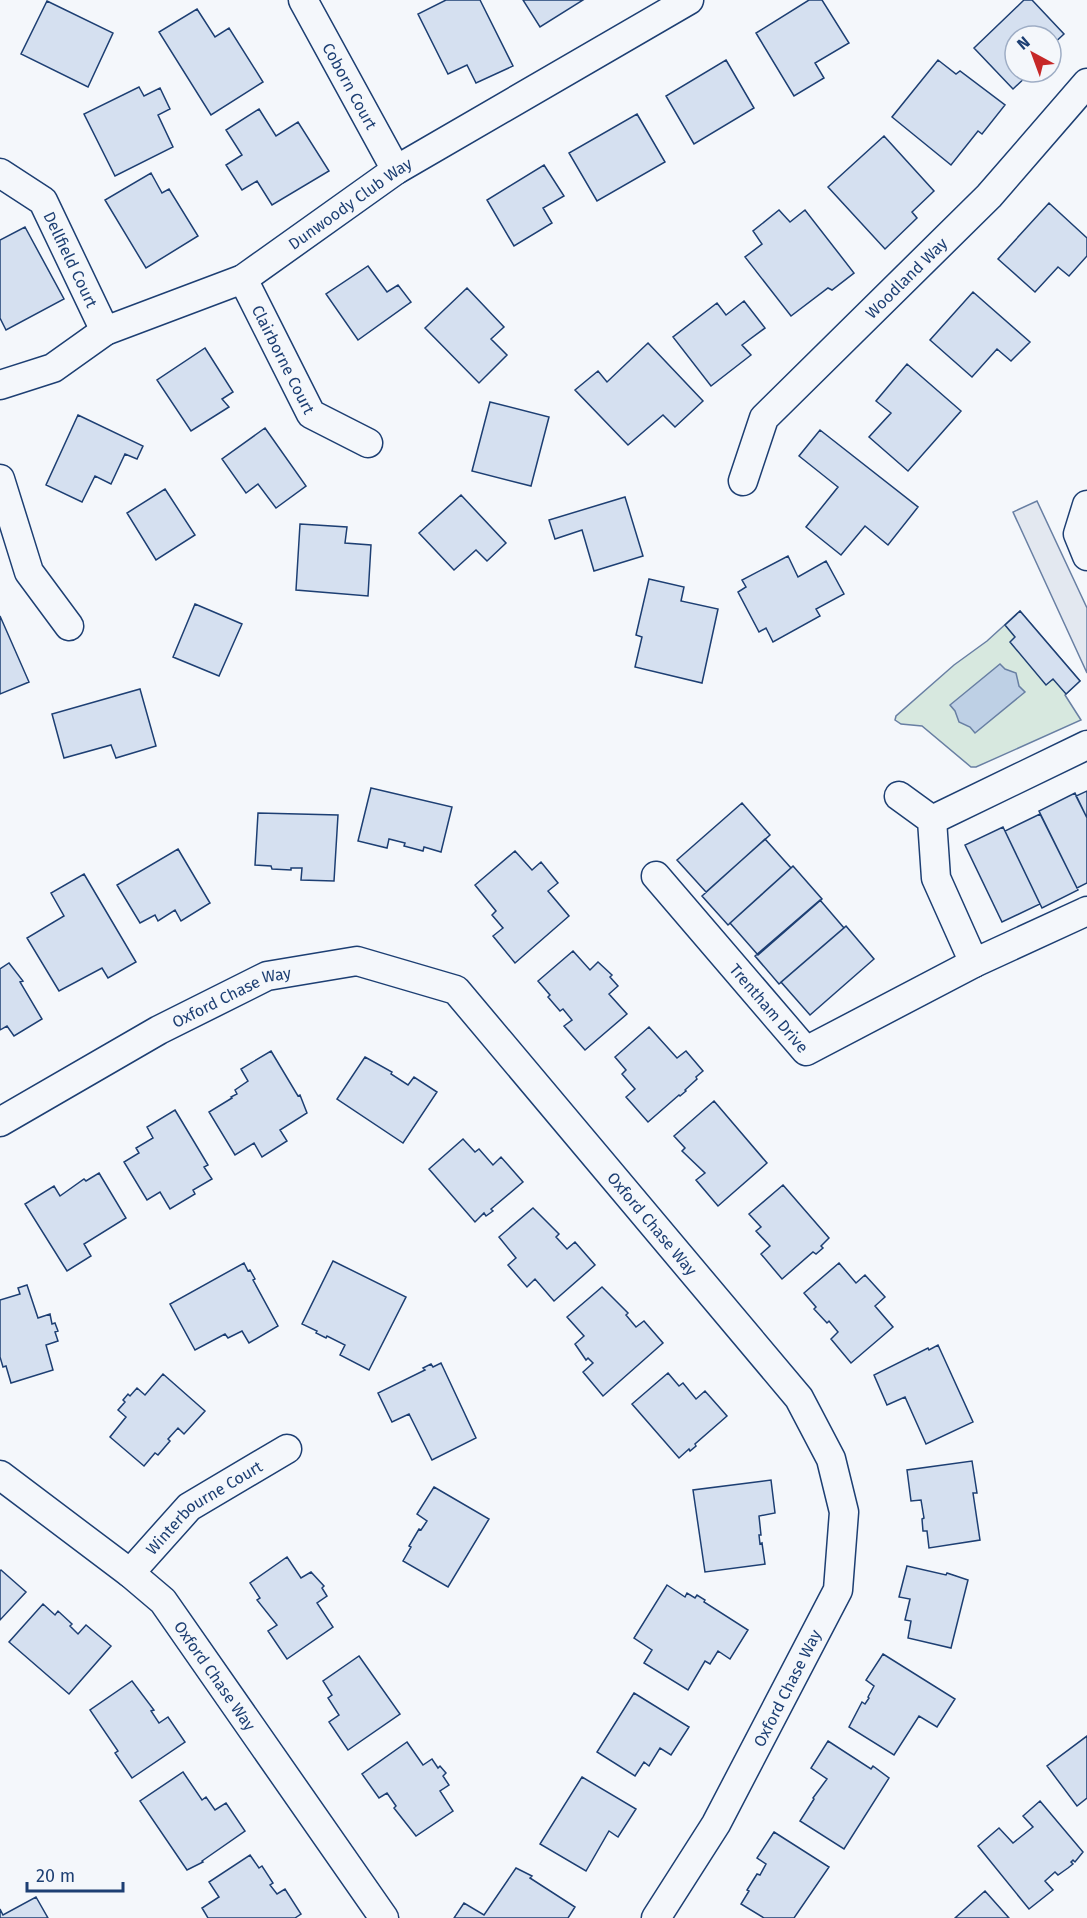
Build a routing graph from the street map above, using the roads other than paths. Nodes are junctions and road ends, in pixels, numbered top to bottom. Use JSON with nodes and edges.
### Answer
{"nodes":[{"id":1,"x":303,"y":0,"type":"edge"},
{"id":2,"x":689,"y":0,"type":"edge"},
{"id":3,"x":1087,"y":83,"type":"edge"},
{"id":4,"x":396,"y":170,"type":"junction"},
{"id":5,"x":0,"y":173,"type":"edge"},
{"id":6,"x":243,"y":279,"type":"junction"},
{"id":7,"x":105,"y":331,"type":"junction"},
{"id":8,"x":0,"y":385,"type":"edge"},
{"id":9,"x":368,"y":443,"type":"dead end"},
{"id":10,"x":0,"y":479,"type":"edge"},
{"id":11,"x":743,"y":481,"type":"dead end"},
{"id":12,"x":1087,"y":505,"type":"edge"},
{"id":13,"x":1087,"y":556,"type":"edge"},
{"id":14,"x":69,"y":626,"type":"dead end"},
{"id":15,"x":1087,"y":745,"type":"edge"},
{"id":16,"x":899,"y":796,"type":"dead end"},
{"id":17,"x":932,"y":820,"type":"junction"},
{"id":18,"x":656,"y":876,"type":"dead end"},
{"id":19,"x":1087,"y":911,"type":"edge"},
{"id":20,"x":974,"y":963,"type":"junction"},
{"id":21,"x":0,"y":1122,"type":"edge"},
{"id":22,"x":287,"y":1449,"type":"dead end"},
{"id":23,"x":0,"y":1475,"type":"edge"},
{"id":24,"x":130,"y":1573,"type":"junction"},
{"id":25,"x":384,"y":1918,"type":"edge"},
{"id":26,"x":656,"y":1918,"type":"edge"}],
"edges":[{"from":1,"to":4,"type":"street","name":"Coborn Court"},
{"from":2,"to":4,"type":"street","name":"Dunwoody Club Way"},
{"from":3,"to":11,"type":"street","name":"Woodland Way"},
{"from":4,"to":6,"type":"street","name":"Dunwoody Club Way"},
{"from":5,"to":7,"type":"street","name":"Dellfield Court"},
{"from":6,"to":7,"type":"street","name":"Dunwoody Club Way"},
{"from":6,"to":9,"type":"street","name":"Clairborne Court"},
{"from":7,"to":8,"type":"street","name":"Dunwoody Club Way"},
{"from":10,"to":14,"type":"street"},
{"from":12,"to":13,"type":"street"},
{"from":15,"to":17,"type":"street"},
{"from":16,"to":17,"type":"street"},
{"from":17,"to":20,"type":"street"},
{"from":18,"to":20,"type":"street","name":"Trentham Drive"},
{"from":19,"to":20,"type":"street","name":"Trentham Drive"},
{"from":21,"to":26,"type":"street","name":"Oxford Chase Way"},
{"from":22,"to":24,"type":"street","name":"Winterbourne Court"},
{"from":23,"to":24,"type":"street","name":"Oxford Chase Way"},
{"from":24,"to":25,"type":"street","name":"Oxford Chase Way"}]}
